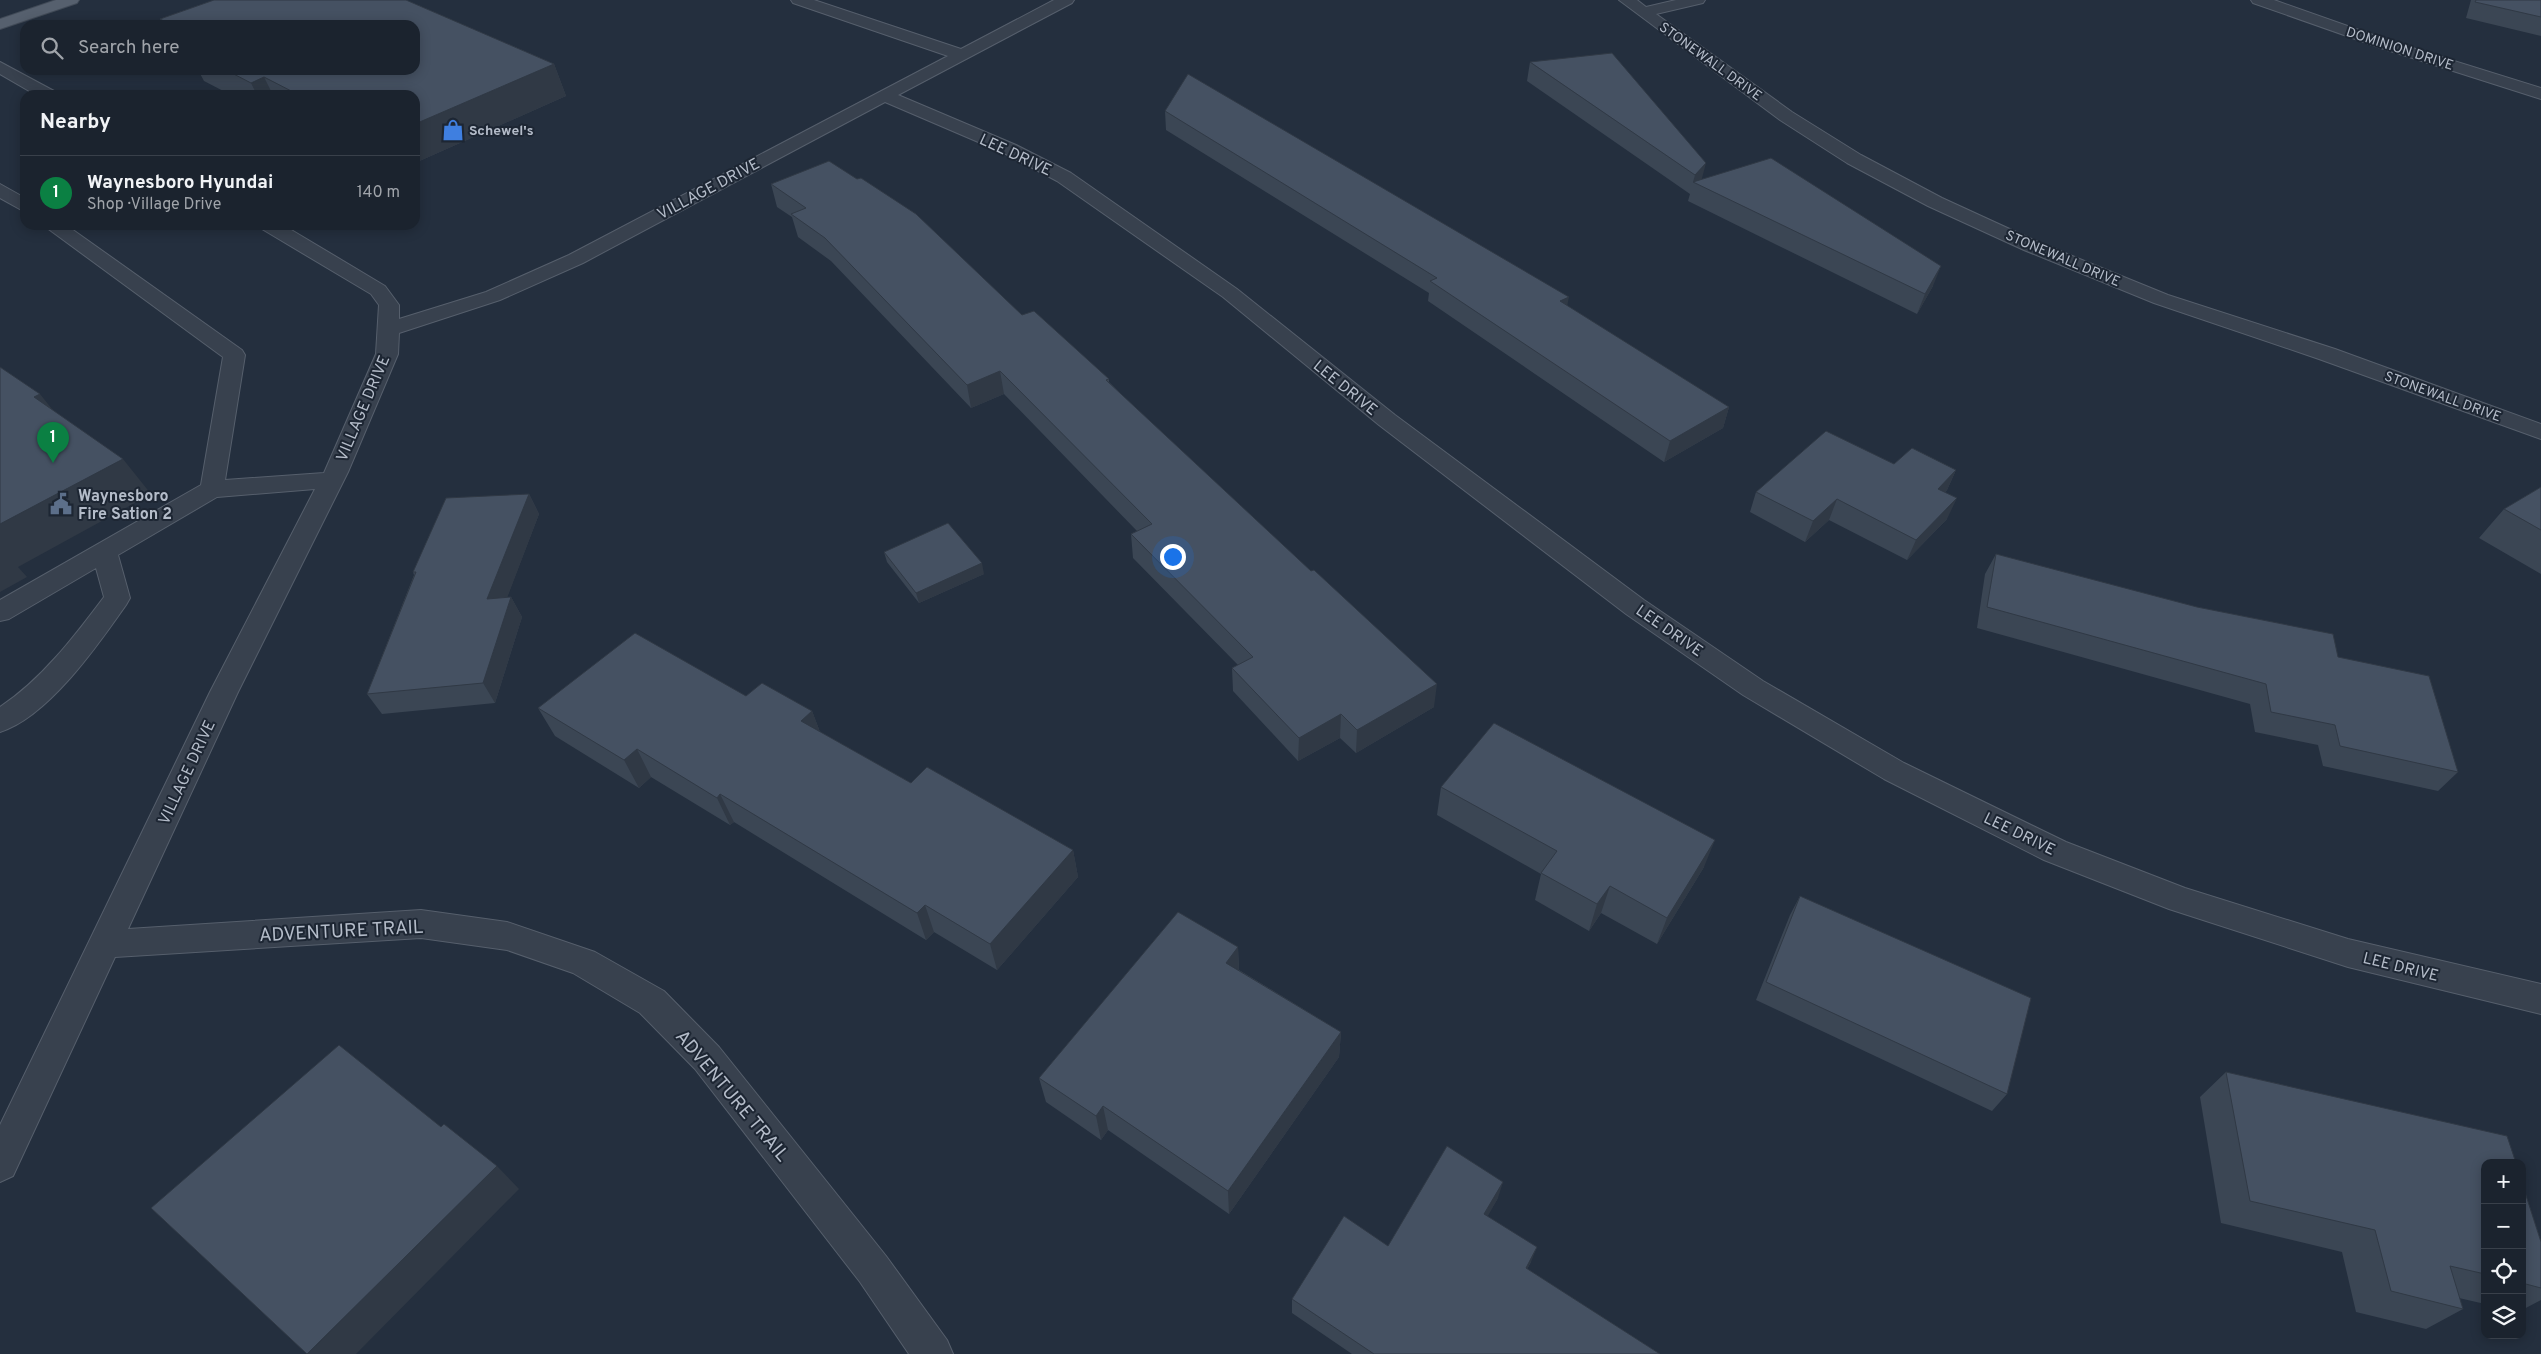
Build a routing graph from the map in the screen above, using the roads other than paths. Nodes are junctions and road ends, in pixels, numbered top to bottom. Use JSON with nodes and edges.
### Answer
{"nodes":[{"id":1,"x":72,"y":0,"type":"edge"},
{"id":2,"x":799,"y":0,"type":"edge"},
{"id":3,"x":1066,"y":0,"type":"edge"},
{"id":4,"x":1627,"y":0,"type":"edge"},
{"id":5,"x":1697,"y":0,"type":"edge"},
{"id":6,"x":2259,"y":0,"type":"edge"},
{"id":7,"x":1643,"y":12,"type":"junction"},
{"id":8,"x":0,"y":24,"type":"edge"},
{"id":9,"x":962,"y":55,"type":"junction"},
{"id":10,"x":0,"y":67,"type":"edge"},
{"id":11,"x":39,"y":90,"type":"edge"},
{"id":12,"x":2541,"y":94,"type":"edge"},
{"id":13,"x":885,"y":96,"type":"junction"},
{"id":14,"x":0,"y":190,"type":"edge"},
{"id":15,"x":20,"y":203,"type":"edge"},
{"id":16,"x":60,"y":230,"type":"edge"},
{"id":17,"x":277,"y":230,"type":"edge"},
{"id":18,"x":388,"y":329,"type":"junction"},
{"id":19,"x":2541,"y":432,"type":"edge"},
{"id":20,"x":331,"y":480,"type":"junction"},
{"id":21,"x":212,"y":489,"type":"junction"},
{"id":22,"x":105,"y":552,"type":"junction"},
{"id":23,"x":0,"y":612,"type":"edge"},
{"id":24,"x":0,"y":720,"type":"edge"},
{"id":25,"x":104,"y":944,"type":"junction"},
{"id":26,"x":2541,"y":999,"type":"edge"},
{"id":27,"x":0,"y":1164,"type":"edge"},
{"id":28,"x":933,"y":1354,"type":"edge"}],
"edges":[{"from":1,"to":8,"type":"main road"},
{"from":2,"to":9,"type":"street"},
{"from":3,"to":9,"type":"street","name":"VILLAGE DRIVE"},
{"from":4,"to":7,"type":"street","name":"STONEWALL DRIVE"},
{"from":5,"to":7,"type":"street"},
{"from":6,"to":12,"type":"street","name":"DOMINION DRIVE"},
{"from":7,"to":19,"type":"street","name":"STONEWALL DRIVE"},
{"from":9,"to":13,"type":"street","name":"VILLAGE DRIVE"},
{"from":10,"to":11,"type":"street"},
{"from":13,"to":18,"type":"street","name":"VILLAGE DRIVE"},
{"from":13,"to":26,"type":"street","name":"LEE DRIVE"},
{"from":14,"to":15,"type":"street"},
{"from":16,"to":21,"type":"street"},
{"from":17,"to":18,"type":"street"},
{"from":18,"to":20,"type":"street","name":"VILLAGE DRIVE"},
{"from":20,"to":21,"type":"street"},
{"from":20,"to":25,"type":"street","name":"VILLAGE DRIVE"},
{"from":21,"to":22,"type":"street"},
{"from":22,"to":23,"type":"street"},
{"from":22,"to":24,"type":"street"},
{"from":25,"to":27,"type":"street","name":"VILLAGE DRIVE"},
{"from":25,"to":28,"type":"street","name":"ADVENTURE TRAIL"}]}
